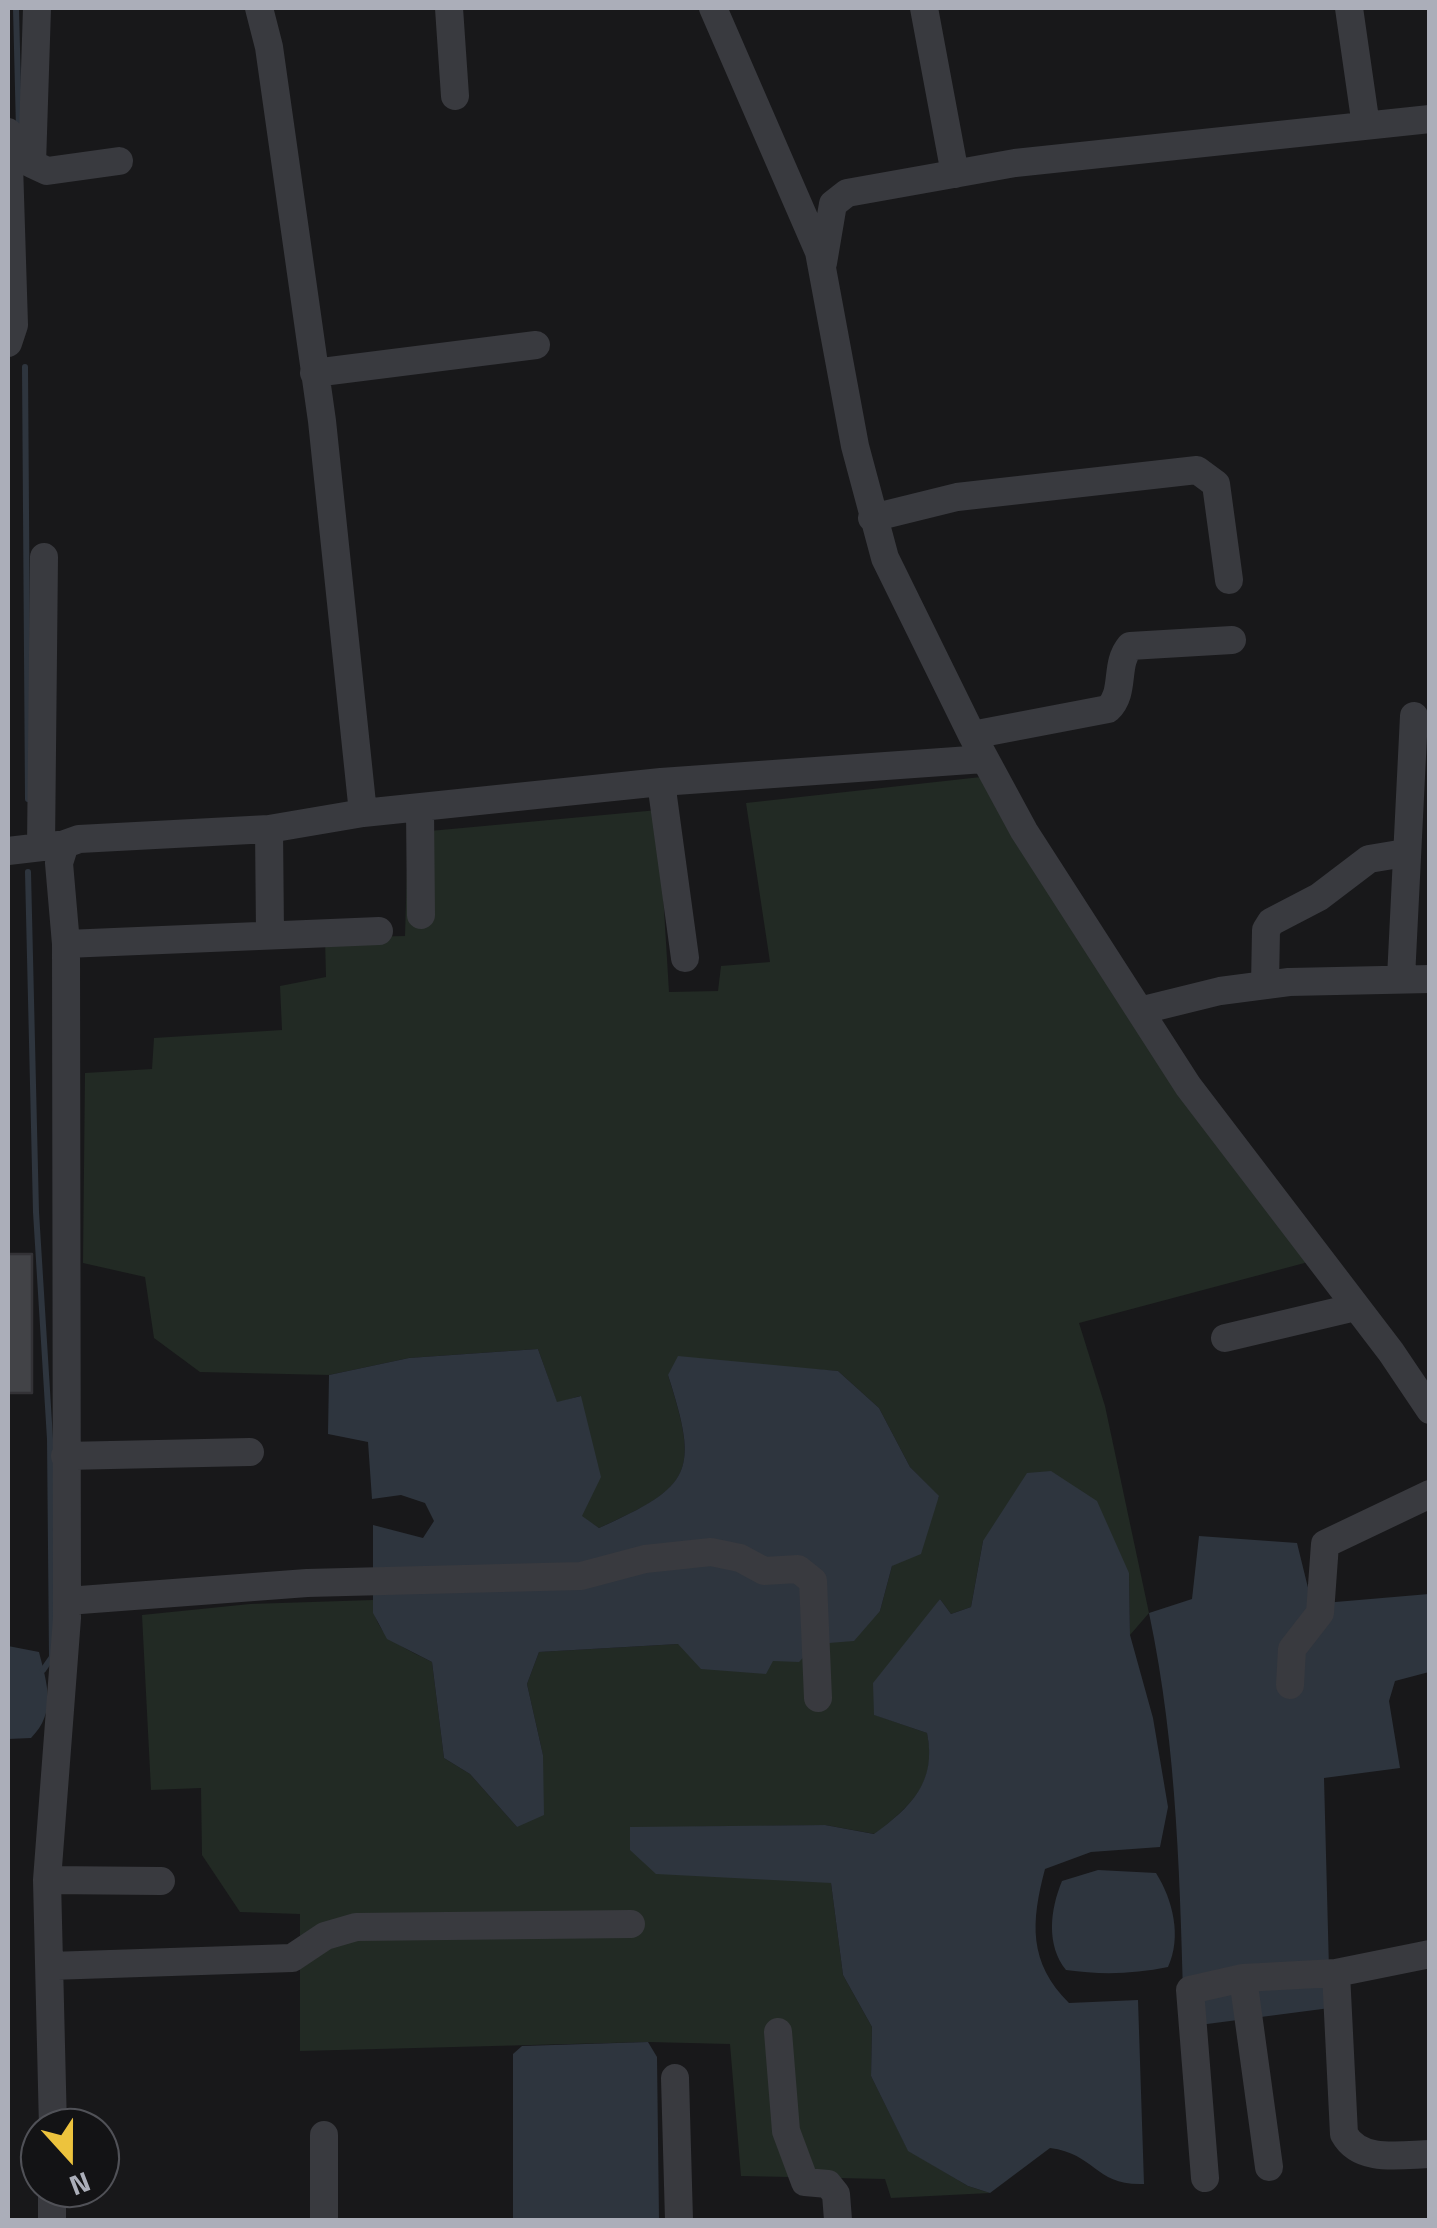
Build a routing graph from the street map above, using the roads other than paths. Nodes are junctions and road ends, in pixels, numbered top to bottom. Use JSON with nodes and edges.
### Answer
{"nodes":[{"id":1,"x":37,"y":8,"type":"edge"},
{"id":2,"x":259,"y":8,"type":"edge"},
{"id":3,"x":449,"y":8,"type":"edge"},
{"id":4,"x":713,"y":8,"type":"edge"},
{"id":5,"x":924,"y":8,"type":"edge"},
{"id":6,"x":1349,"y":8,"type":"edge"},
{"id":7,"x":455,"y":96,"type":"dead end"},
{"id":8,"x":1430,"y":119,"type":"edge"},
{"id":9,"x":1366,"y":126,"type":"junction"},
{"id":10,"x":8,"y":132,"type":"edge"},
{"id":11,"x":119,"y":161,"type":"dead end"},
{"id":12,"x":956,"y":174,"type":"junction"},
{"id":13,"x":823,"y":265,"type":"junction"},
{"id":14,"x":8,"y":343,"type":"edge"},
{"id":15,"x":536,"y":345,"type":"dead end"},
{"id":16,"x":314,"y":373,"type":"junction"},
{"id":17,"x":872,"y":518,"type":"junction"},
{"id":18,"x":44,"y":557,"type":"dead end"},
{"id":19,"x":1229,"y":580,"type":"dead end"},
{"id":20,"x":1232,"y":640,"type":"dead end"},
{"id":21,"x":1414,"y":716,"type":"dead end"},
{"id":22,"x":978,"y":747,"type":"junction"},
{"id":23,"x":662,"y":782,"type":"junction"},
{"id":24,"x":420,"y":810,"type":"junction"},
{"id":25,"x":363,"y":813,"type":"junction"},
{"id":26,"x":269,"y":829,"type":"junction"},
{"id":27,"x":53,"y":845,"type":"junction"},
{"id":28,"x":8,"y":851,"type":"edge"},
{"id":29,"x":1405,"y":853,"type":"junction"},
{"id":30,"x":421,"y":915,"type":"dead end"},
{"id":31,"x":379,"y":932,"type":"dead end"},
{"id":32,"x":270,"y":933,"type":"junction"},
{"id":33,"x":66,"y":944,"type":"junction"},
{"id":34,"x":685,"y":958,"type":"dead end"},
{"id":35,"x":1401,"y":978,"type":"junction"},
{"id":36,"x":1430,"y":980,"type":"edge"},
{"id":37,"x":1265,"y":985,"type":"junction"},
{"id":38,"x":1142,"y":1010,"type":"junction"},
{"id":39,"x":1356,"y":1307,"type":"junction"},
{"id":40,"x":1224,"y":1338,"type":"dead end"},
{"id":41,"x":1430,"y":1410,"type":"edge"},
{"id":42,"x":250,"y":1452,"type":"dead end"},
{"id":43,"x":65,"y":1456,"type":"junction"},
{"id":44,"x":1430,"y":1494,"type":"edge"},
{"id":45,"x":67,"y":1602,"type":"junction"},
{"id":46,"x":1290,"y":1685,"type":"dead end"},
{"id":47,"x":818,"y":1698,"type":"dead end"},
{"id":48,"x":47,"y":1880,"type":"junction"},
{"id":49,"x":161,"y":1881,"type":"dead end"},
{"id":50,"x":631,"y":1924,"type":"dead end"},
{"id":51,"x":1430,"y":1954,"type":"edge"},
{"id":52,"x":50,"y":1966,"type":"junction"},
{"id":53,"x":1336,"y":1973,"type":"junction"},
{"id":54,"x":1243,"y":1978,"type":"junction"},
{"id":55,"x":778,"y":2032,"type":"dead end"},
{"id":56,"x":675,"y":2078,"type":"dead end"},
{"id":57,"x":53,"y":2108,"type":"edge"},
{"id":58,"x":324,"y":2134,"type":"dead end"},
{"id":59,"x":1430,"y":2154,"type":"edge"},
{"id":60,"x":1269,"y":2167,"type":"dead end"},
{"id":61,"x":1204,"y":2178,"type":"dead end"},
{"id":62,"x":324,"y":2220,"type":"edge"},
{"id":63,"x":679,"y":2220,"type":"edge"},
{"id":64,"x":838,"y":2220,"type":"edge"}],
"edges":[{"from":1,"to":11,"type":"street"},
{"from":2,"to":16,"type":"street"},
{"from":3,"to":7,"type":"street"},
{"from":4,"to":13,"type":"street"},
{"from":5,"to":12,"type":"street"},
{"from":6,"to":9,"type":"street"},
{"from":8,"to":9,"type":"street"},
{"from":9,"to":12,"type":"street"},
{"from":10,"to":14,"type":"street"},
{"from":12,"to":13,"type":"street"},
{"from":13,"to":17,"type":"street"},
{"from":15,"to":16,"type":"street"},
{"from":16,"to":25,"type":"street"},
{"from":17,"to":19,"type":"street"},
{"from":17,"to":22,"type":"street"},
{"from":18,"to":27,"type":"street"},
{"from":20,"to":22,"type":"street"},
{"from":21,"to":29,"type":"street"},
{"from":22,"to":23,"type":"street"},
{"from":22,"to":38,"type":"street"},
{"from":23,"to":24,"type":"street"},
{"from":23,"to":34,"type":"street"},
{"from":24,"to":25,"type":"street"},
{"from":24,"to":30,"type":"street"},
{"from":25,"to":26,"type":"street"},
{"from":26,"to":27,"type":"street"},
{"from":26,"to":32,"type":"street"},
{"from":27,"to":28,"type":"street"},
{"from":27,"to":33,"type":"street"},
{"from":29,"to":35,"type":"street"},
{"from":29,"to":37,"type":"street"},
{"from":31,"to":32,"type":"street"},
{"from":32,"to":33,"type":"street"},
{"from":33,"to":43,"type":"street"},
{"from":35,"to":36,"type":"street"},
{"from":35,"to":37,"type":"street"},
{"from":37,"to":38,"type":"street"},
{"from":38,"to":39,"type":"street"},
{"from":39,"to":40,"type":"street"},
{"from":39,"to":41,"type":"street"},
{"from":42,"to":43,"type":"street"},
{"from":43,"to":45,"type":"street"},
{"from":44,"to":46,"type":"street"},
{"from":45,"to":47,"type":"street"},
{"from":45,"to":48,"type":"street"},
{"from":48,"to":49,"type":"street"},
{"from":48,"to":52,"type":"street"},
{"from":50,"to":52,"type":"street"},
{"from":51,"to":53,"type":"street"},
{"from":52,"to":57,"type":"street"},
{"from":53,"to":54,"type":"street"},
{"from":53,"to":59,"type":"street"},
{"from":54,"to":60,"type":"street"},
{"from":54,"to":61,"type":"street"},
{"from":55,"to":64,"type":"street"},
{"from":56,"to":63,"type":"street"},
{"from":58,"to":62,"type":"street"}]}
